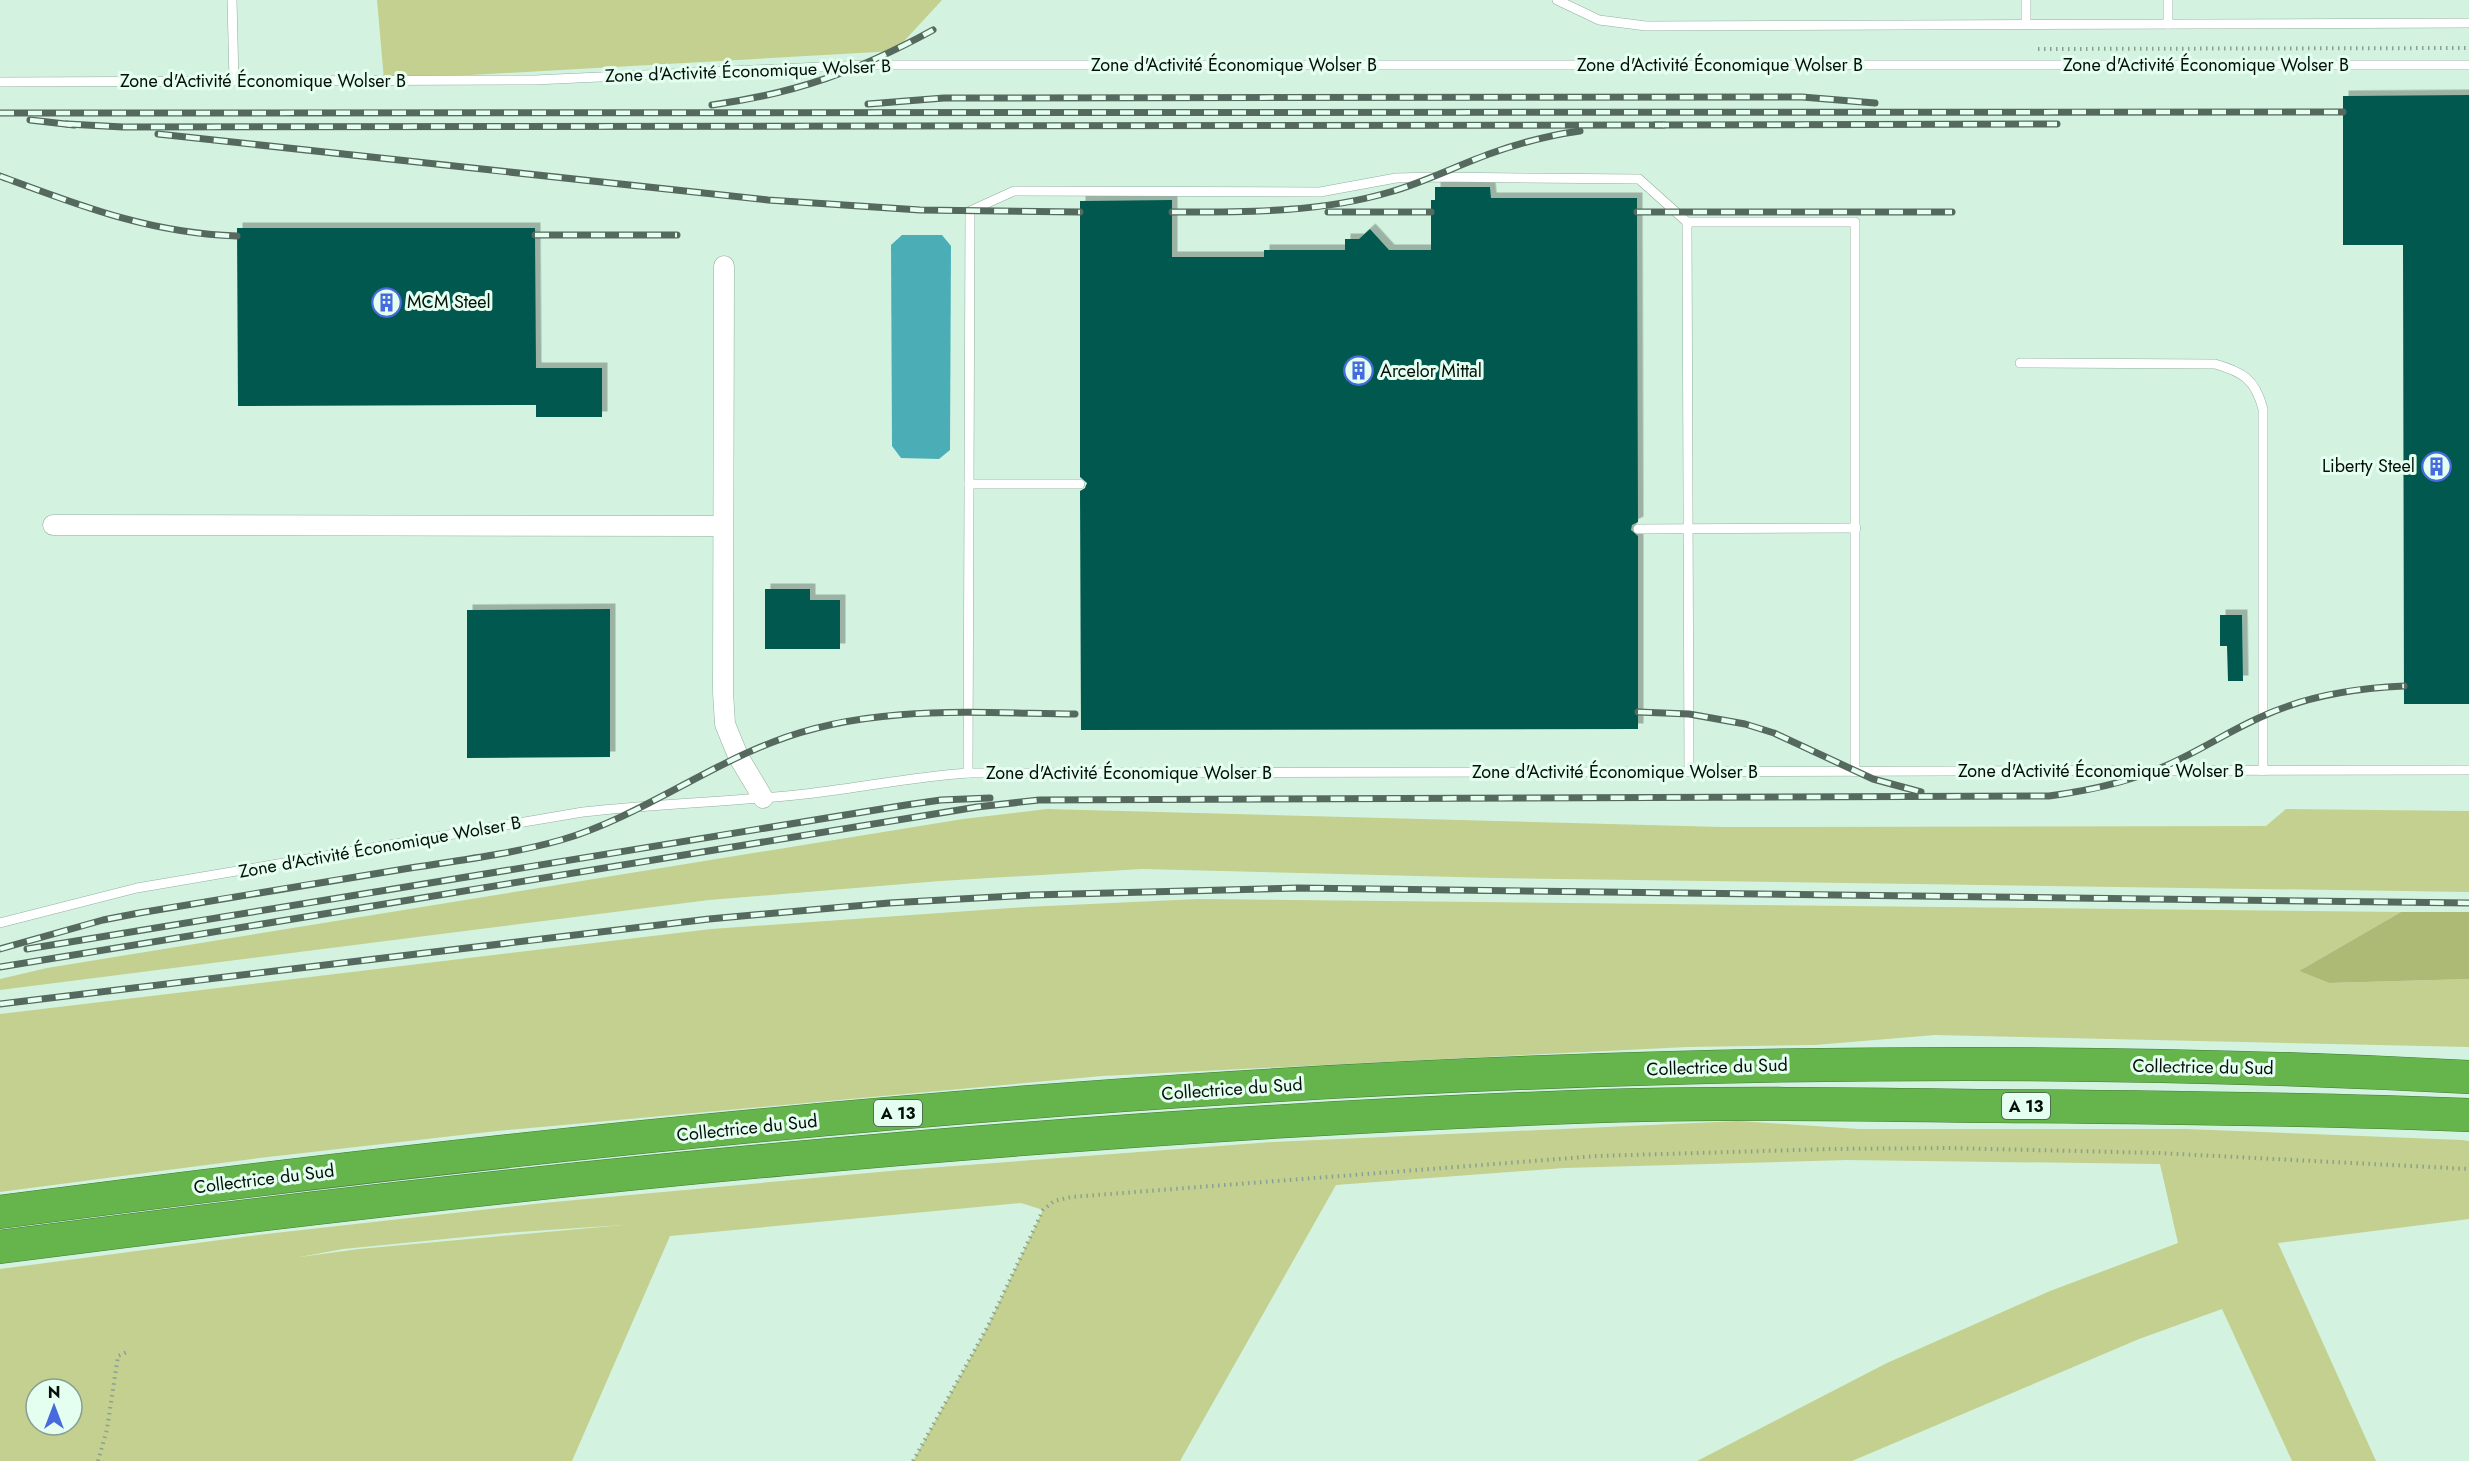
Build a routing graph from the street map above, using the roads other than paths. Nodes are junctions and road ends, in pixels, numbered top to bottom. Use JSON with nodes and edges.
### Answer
{"nodes":[{"id":1,"x":232,"y":0,"type":"edge"},
{"id":2,"x":1557,"y":0,"type":"edge"},
{"id":3,"x":2026,"y":0,"type":"edge"},
{"id":4,"x":2169,"y":0,"type":"edge"},
{"id":5,"x":2469,"y":23,"type":"edge"},
{"id":6,"x":2026,"y":24,"type":"junction"},
{"id":7,"x":2168,"y":24,"type":"junction"},
{"id":8,"x":2469,"y":65,"type":"edge"},
{"id":9,"x":234,"y":81,"type":"junction"},
{"id":10,"x":0,"y":82,"type":"edge"},
{"id":11,"x":1687,"y":222,"type":"junction"},
{"id":12,"x":724,"y":266,"type":"dead end"},
{"id":13,"x":2020,"y":363,"type":"dead end"},
{"id":14,"x":969,"y":484,"type":"junction"},
{"id":15,"x":1080,"y":484,"type":"dead end"},
{"id":16,"x":53,"y":525,"type":"dead end"},
{"id":17,"x":723,"y":526,"type":"junction"},
{"id":18,"x":1856,"y":528,"type":"junction"},
{"id":19,"x":1638,"y":529,"type":"dead end"},
{"id":20,"x":1688,"y":529,"type":"junction"},
{"id":21,"x":2469,"y":770,"type":"edge"},
{"id":22,"x":2263,"y":771,"type":"junction"},
{"id":23,"x":1689,"y":772,"type":"junction"},
{"id":24,"x":1855,"y":772,"type":"junction"},
{"id":25,"x":968,"y":773,"type":"junction"},
{"id":26,"x":763,"y":798,"type":"junction"},
{"id":27,"x":0,"y":923,"type":"edge"},
{"id":28,"x":2469,"y":1059,"type":"edge"},
{"id":29,"x":2344,"y":1070,"type":"junction"},
{"id":30,"x":2469,"y":1077,"type":"edge"},
{"id":31,"x":2317,"y":1109,"type":"junction"},
{"id":32,"x":2469,"y":1115,"type":"edge"},
{"id":33,"x":2469,"y":1130,"type":"edge"},
{"id":34,"x":0,"y":1212,"type":"edge"},
{"id":35,"x":0,"y":1247,"type":"edge"}],
"edges":[{"from":1,"to":9,"type":"lane"},
{"from":2,"to":6,"type":"lane"},
{"from":3,"to":6,"type":"lane"},
{"from":4,"to":7,"type":"lane"},
{"from":5,"to":7,"type":"lane"},
{"from":6,"to":7,"type":"lane"},
{"from":8,"to":9,"type":"lane","name":"Zone d'Activité Économique Wolser B"},
{"from":9,"to":10,"type":"lane","name":"Zone d'Activité Économique Wolser B"},
{"from":11,"to":14,"type":"lane"},
{"from":11,"to":18,"type":"lane"},
{"from":11,"to":20,"type":"lane"},
{"from":12,"to":17,"type":"street"},
{"from":13,"to":22,"type":"lane"},
{"from":14,"to":15,"type":"lane"},
{"from":14,"to":25,"type":"lane"},
{"from":16,"to":17,"type":"street"},
{"from":17,"to":26,"type":"street"},
{"from":18,"to":20,"type":"lane"},
{"from":18,"to":24,"type":"lane"},
{"from":19,"to":20,"type":"lane"},
{"from":20,"to":23,"type":"lane"},
{"from":21,"to":22,"type":"lane","name":"Zone d'Activité Économique Wolser B"},
{"from":22,"to":24,"type":"lane","name":"Zone d'Activité Économique Wolser B"},
{"from":23,"to":24,"type":"lane","name":"Zone d'Activité Économique Wolser B"},
{"from":23,"to":25,"type":"lane","name":"Zone d'Activité Économique Wolser B"},
{"from":25,"to":26,"type":"lane","name":"Zone d'Activité Économique Wolser B"},
{"from":26,"to":27,"type":"lane","name":"Zone d'Activité Économique Wolser B"},
{"from":28,"to":29,"type":"highway","number":"A 13"},
{"from":29,"to":30,"type":"highway","name":"Collectrice du Sud","number":"A 13"},
{"from":29,"to":34,"type":"highway","name":"Collectrice du Sud","number":"A 13"},
{"from":31,"to":32,"type":"highway","name":"Collectrice du Sud","number":"A 13"},
{"from":31,"to":33,"type":"highway","number":"A 13"},
{"from":31,"to":35,"type":"highway","name":"Collectrice du Sud","number":"A 13"}]}
